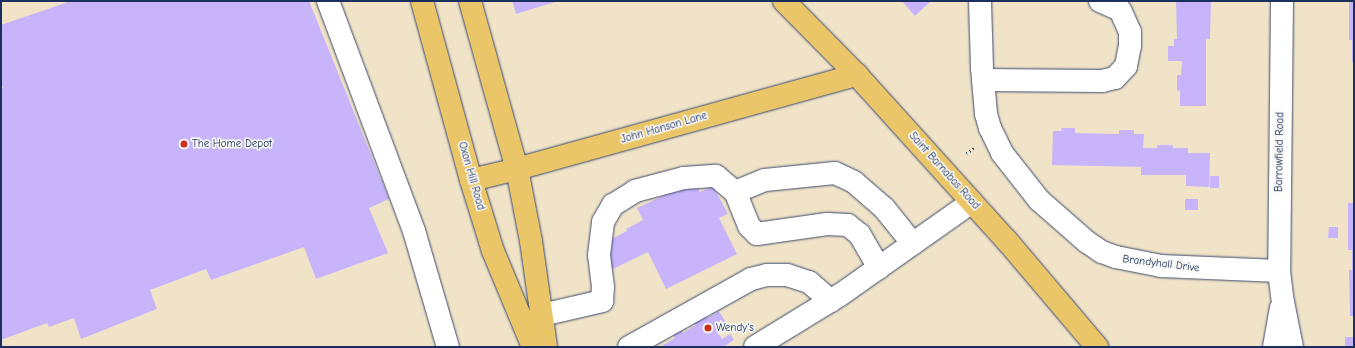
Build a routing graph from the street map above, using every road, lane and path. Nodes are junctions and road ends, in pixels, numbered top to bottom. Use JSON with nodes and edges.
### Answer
{"nodes":[{"id":1,"x":328,"y":1,"type":"edge"},
{"id":2,"x":422,"y":1,"type":"edge"},
{"id":3,"x":470,"y":1,"type":"edge"},
{"id":4,"x":784,"y":1,"type":"edge"},
{"id":5,"x":980,"y":1,"type":"edge"},
{"id":6,"x":1100,"y":1,"type":"edge"},
{"id":7,"x":1282,"y":1,"type":"edge"},
{"id":8,"x":857,"y":75,"type":"junction"},
{"id":9,"x":983,"y":80,"type":"junction"},
{"id":10,"x":517,"y":170,"type":"junction"},
{"id":11,"x":471,"y":180,"type":"junction"},
{"id":12,"x":735,"y":192,"type":"junction"},
{"id":13,"x":972,"y":202,"type":"junction"},
{"id":14,"x":913,"y":244,"type":"junction"},
{"id":15,"x":880,"y":268,"type":"junction"},
{"id":16,"x":1279,"y":271,"type":"junction"},
{"id":17,"x":831,"y":301,"type":"junction"},
{"id":18,"x":1283,"y":302,"type":"junction"},
{"id":19,"x":542,"y":315,"type":"junction"},
{"id":20,"x":448,"y":347,"type":"edge"},
{"id":21,"x":533,"y":347,"type":"edge"},
{"id":22,"x":546,"y":347,"type":"edge"},
{"id":23,"x":629,"y":347,"type":"edge"},
{"id":24,"x":755,"y":347,"type":"edge"},
{"id":25,"x":1097,"y":347,"type":"edge"},
{"id":26,"x":1274,"y":347,"type":"edge"},
{"id":27,"x":1292,"y":347,"type":"edge"}],
"edges":[{"from":1,"to":20,"type":"street"},
{"from":2,"to":11,"type":"main road","name":"Oxon Hill Road"},
{"from":3,"to":10,"type":"main road"},
{"from":4,"to":8,"type":"main road","name":"Saint Barnabas Road"},
{"from":5,"to":9,"type":"street","name":"Brandyhall Drive"},
{"from":6,"to":9,"type":"street"},
{"from":7,"to":16,"type":"street","name":"Barrowfield Road"},
{"from":8,"to":10,"type":"main road","name":"John Hanson Lane"},
{"from":8,"to":13,"type":"main road","name":"Saint Barnabas Road"},
{"from":9,"to":16,"type":"street","name":"Brandyhall Drive"},
{"from":10,"to":11,"type":"main road","name":"John Hanson Lane"},
{"from":10,"to":19,"type":"main road"},
{"from":11,"to":21,"type":"main road","name":"Oxon Hill Road"},
{"from":12,"to":14,"type":"street"},
{"from":12,"to":15,"type":"street"},
{"from":12,"to":19,"type":"street"},
{"from":13,"to":14,"type":"street"},
{"from":13,"to":25,"type":"main road","name":"Saint Barnabas Road"},
{"from":14,"to":15,"type":"street"},
{"from":15,"to":17,"type":"street"},
{"from":16,"to":18,"type":"street","name":"Barrowfield Road"},
{"from":17,"to":23,"type":"street"},
{"from":17,"to":24,"type":"street"},
{"from":18,"to":26,"type":"street","name":"Barrowfield Road"},
{"from":18,"to":27,"type":"street","name":"Barrowfield Road"},
{"from":19,"to":22,"type":"main road"}]}
